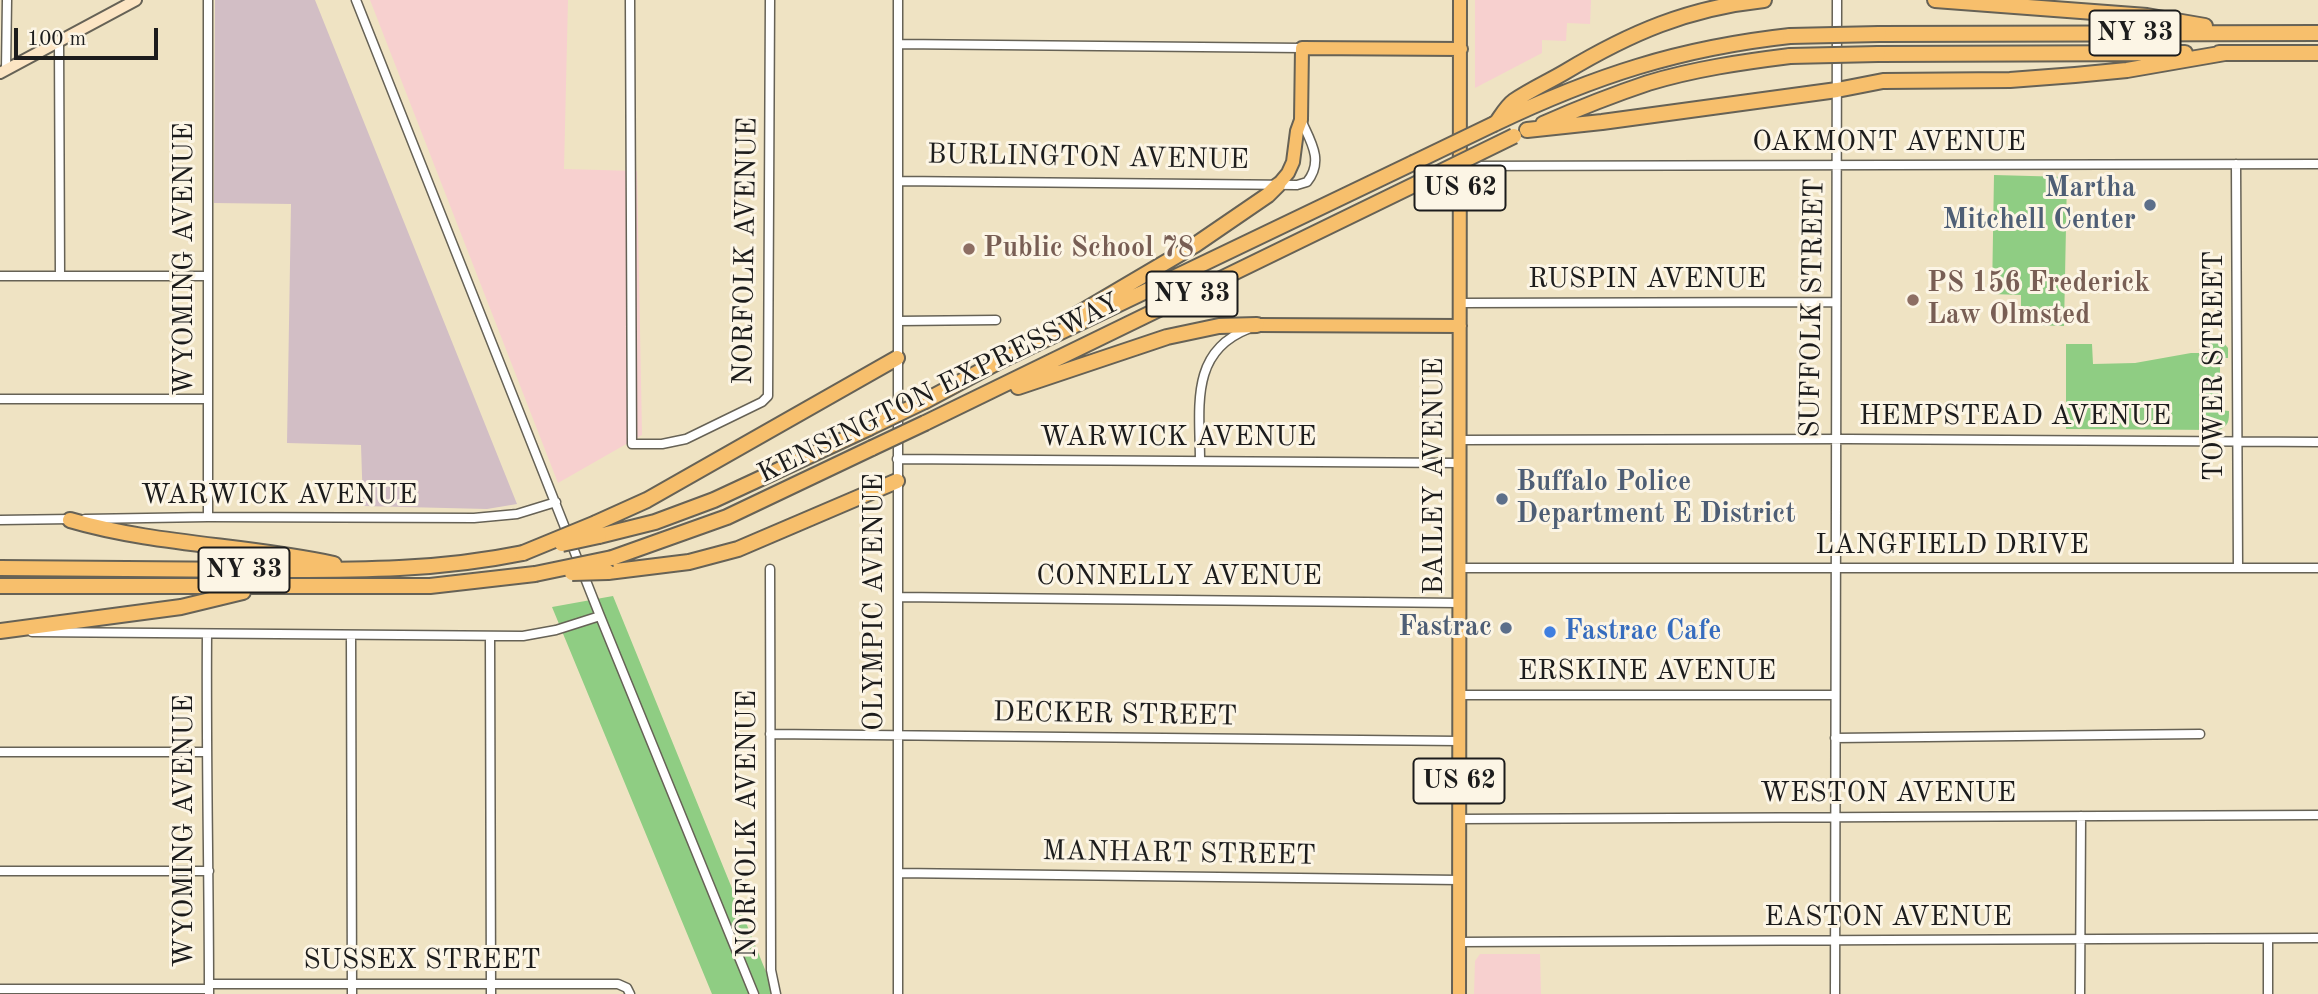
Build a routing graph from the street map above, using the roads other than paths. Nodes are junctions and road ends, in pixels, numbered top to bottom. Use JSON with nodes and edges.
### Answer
{"nodes":[{"id":1,"x":7,"y":0,"type":"edge"},
{"id":2,"x":136,"y":0,"type":"edge"},
{"id":3,"x":208,"y":0,"type":"edge"},
{"id":4,"x":356,"y":0,"type":"edge"},
{"id":5,"x":630,"y":0,"type":"edge"},
{"id":6,"x":770,"y":0,"type":"edge"},
{"id":7,"x":898,"y":0,"type":"edge"},
{"id":8,"x":1460,"y":0,"type":"edge"},
{"id":9,"x":1764,"y":0,"type":"edge"},
{"id":10,"x":1837,"y":0,"type":"edge"},
{"id":11,"x":1935,"y":0,"type":"edge"},
{"id":12,"x":2245,"y":33,"type":"junction"},
{"id":13,"x":2318,"y":33,"type":"edge"},
{"id":14,"x":60,"y":41,"type":"junction"},
{"id":15,"x":898,"y":44,"type":"junction"},
{"id":16,"x":1302,"y":48,"type":"junction"},
{"id":17,"x":1461,"y":49,"type":"junction"},
{"id":18,"x":2225,"y":53,"type":"junction"},
{"id":19,"x":2318,"y":53,"type":"edge"},
{"id":20,"x":3,"y":72,"type":"edge"},
{"id":21,"x":1837,"y":90,"type":"junction"},
{"id":22,"x":1515,"y":108,"type":"junction"},
{"id":23,"x":1301,"y":120,"type":"junction"},
{"id":24,"x":1520,"y":133,"type":"junction"},
{"id":25,"x":2236,"y":163,"type":"junction"},
{"id":26,"x":2318,"y":164,"type":"edge"},
{"id":27,"x":1460,"y":166,"type":"junction"},
{"id":28,"x":1838,"y":166,"type":"junction"},
{"id":29,"x":898,"y":181,"type":"junction"},
{"id":30,"x":1278,"y":185,"type":"junction"},
{"id":31,"x":0,"y":276,"type":"edge"},
{"id":32,"x":60,"y":276,"type":"junction"},
{"id":33,"x":208,"y":276,"type":"junction"},
{"id":34,"x":1835,"y":302,"type":"junction"},
{"id":35,"x":1460,"y":303,"type":"junction"},
{"id":36,"x":996,"y":320,"type":"dead end"},
{"id":37,"x":898,"y":321,"type":"junction"},
{"id":38,"x":1256,"y":326,"type":"junction"},
{"id":39,"x":1460,"y":326,"type":"junction"},
{"id":40,"x":897,"y":358,"type":"junction"},
{"id":41,"x":996,"y":363,"type":"junction"},
{"id":42,"x":0,"y":399,"type":"edge"},
{"id":43,"x":208,"y":399,"type":"junction"},
{"id":44,"x":964,"y":405,"type":"junction"},
{"id":45,"x":1835,"y":439,"type":"junction"},
{"id":46,"x":1460,"y":440,"type":"junction"},
{"id":47,"x":2238,"y":442,"type":"junction"},
{"id":48,"x":2318,"y":442,"type":"edge"},
{"id":49,"x":897,"y":459,"type":"junction"},
{"id":50,"x":1200,"y":461,"type":"junction"},
{"id":51,"x":1460,"y":463,"type":"junction"},
{"id":52,"x":897,"y":481,"type":"junction"},
{"id":53,"x":556,"y":502,"type":"junction"},
{"id":54,"x":208,"y":517,"type":"junction"},
{"id":55,"x":0,"y":520,"type":"edge"},
{"id":56,"x":70,"y":520,"type":"junction"},
{"id":57,"x":597,"y":529,"type":"junction"},
{"id":58,"x":610,"y":565,"type":"junction"},
{"id":59,"x":0,"y":568,"type":"edge"},
{"id":60,"x":1460,"y":568,"type":"junction"},
{"id":61,"x":1836,"y":568,"type":"junction"},
{"id":62,"x":2238,"y":568,"type":"junction"},
{"id":63,"x":2318,"y":568,"type":"edge"},
{"id":64,"x":770,"y":569,"type":"dead end"},
{"id":65,"x":363,"y":570,"type":"junction"},
{"id":66,"x":0,"y":586,"type":"edge"},
{"id":67,"x":265,"y":587,"type":"junction"},
{"id":68,"x":898,"y":597,"type":"junction"},
{"id":69,"x":1459,"y":603,"type":"junction"},
{"id":70,"x":600,"y":615,"type":"junction"},
{"id":71,"x":0,"y":631,"type":"edge"},
{"id":72,"x":207,"y":635,"type":"junction"},
{"id":73,"x":351,"y":635,"type":"junction"},
{"id":74,"x":490,"y":636,"type":"junction"},
{"id":75,"x":1459,"y":695,"type":"junction"},
{"id":76,"x":1835,"y":695,"type":"junction"},
{"id":77,"x":770,"y":734,"type":"junction"},
{"id":78,"x":2200,"y":734,"type":"dead end"},
{"id":79,"x":898,"y":735,"type":"junction"},
{"id":80,"x":1835,"y":737,"type":"junction"},
{"id":81,"x":1459,"y":741,"type":"junction"},
{"id":82,"x":0,"y":752,"type":"edge"},
{"id":83,"x":206,"y":752,"type":"junction"},
{"id":84,"x":2318,"y":815,"type":"edge"},
{"id":85,"x":2081,"y":816,"type":"junction"},
{"id":86,"x":1835,"y":817,"type":"junction"},
{"id":87,"x":1459,"y":819,"type":"junction"},
{"id":88,"x":0,"y":871,"type":"edge"},
{"id":89,"x":209,"y":871,"type":"junction"},
{"id":90,"x":898,"y":873,"type":"junction"},
{"id":91,"x":1459,"y":880,"type":"junction"},
{"id":92,"x":2318,"y":938,"type":"edge"},
{"id":93,"x":2269,"y":939,"type":"junction"},
{"id":94,"x":2081,"y":940,"type":"junction"},
{"id":95,"x":1835,"y":941,"type":"junction"},
{"id":96,"x":1459,"y":942,"type":"junction"},
{"id":97,"x":352,"y":984,"type":"junction"},
{"id":98,"x":491,"y":984,"type":"junction"},
{"id":99,"x":0,"y":989,"type":"edge"},
{"id":100,"x":209,"y":989,"type":"edge"},
{"id":101,"x":58,"y":992,"type":"edge"},
{"id":102,"x":352,"y":994,"type":"edge"},
{"id":103,"x":491,"y":994,"type":"edge"},
{"id":104,"x":630,"y":994,"type":"edge"},
{"id":105,"x":754,"y":994,"type":"edge"},
{"id":106,"x":776,"y":994,"type":"edge"},
{"id":107,"x":898,"y":994,"type":"edge"},
{"id":108,"x":1459,"y":994,"type":"edge"},
{"id":109,"x":1835,"y":994,"type":"edge"},
{"id":110,"x":2080,"y":994,"type":"edge"},
{"id":111,"x":2268,"y":994,"type":"edge"}],
"edges":[{"from":1,"to":20,"type":"street"},
{"from":2,"to":14,"type":"street"},
{"from":3,"to":33,"type":"street","name":"WYOMING AVENUE"},
{"from":4,"to":53,"type":"street"},
{"from":5,"to":6,"type":"street","name":"NORFOLK AVENUE"},
{"from":7,"to":15,"type":"street","name":"OLYMPIC AVENUE"},
{"from":8,"to":17,"type":"main road","name":"BAILEY AVENUE","number":"US 62"},
{"from":9,"to":22,"type":"highway"},
{"from":10,"to":21,"type":"street","name":"SUFFOLK STREET"},
{"from":11,"to":12,"type":"highway"},
{"from":12,"to":13,"type":"highway","number":"NY 33"},
{"from":12,"to":22,"type":"highway","number":"NY 33","bridge":true},
{"from":14,"to":20,"type":"street"},
{"from":14,"to":32,"type":"street"},
{"from":15,"to":16,"type":"street"},
{"from":15,"to":29,"type":"street","name":"OLYMPIC AVENUE"},
{"from":16,"to":17,"type":"main road"},
{"from":16,"to":23,"type":"main road","name":"BURLINGTON AVENUE"},
{"from":17,"to":27,"type":"main road","name":"BAILEY AVENUE","number":"US 62"},
{"from":18,"to":19,"type":"highway","name":"KENSINGTON EXPRESSWAY","number":"NY 33"},
{"from":18,"to":21,"type":"highway"},
{"from":18,"to":24,"type":"highway","name":"KENSINGTON EXPRESSWAY","number":"NY 33","bridge":true},
{"from":21,"to":24,"type":"highway"},
{"from":21,"to":28,"type":"street","name":"SUFFOLK STREET"},
{"from":22,"to":41,"type":"highway","name":"KENSINGTON EXPRESSWAY","number":"NY 33","bridge":true},
{"from":23,"to":30,"type":"main road","name":"BURLINGTON AVENUE"},
{"from":23,"to":30,"type":"street","name":"BURLINGTON AVENUE"},
{"from":24,"to":44,"type":"highway","name":"KENSINGTON EXPRESSWAY","number":"NY 33","bridge":true},
{"from":25,"to":26,"type":"street","name":"OAKMONT AVENUE"},
{"from":25,"to":28,"type":"street","name":"OAKMONT AVENUE"},
{"from":25,"to":47,"type":"street","name":"TOWER STREET"},
{"from":27,"to":28,"type":"street","name":"OAKMONT AVENUE"},
{"from":27,"to":35,"type":"main road","name":"BAILEY AVENUE","number":"US 62"},
{"from":28,"to":34,"type":"street","name":"SUFFOLK STREET"},
{"from":29,"to":30,"type":"street","name":"BURLINGTON AVENUE"},
{"from":29,"to":37,"type":"street","name":"OLYMPIC AVENUE"},
{"from":30,"to":41,"type":"highway"},
{"from":31,"to":32,"type":"street"},
{"from":32,"to":33,"type":"street"},
{"from":33,"to":43,"type":"street","name":"WYOMING AVENUE"},
{"from":34,"to":35,"type":"street","name":"RUSPIN AVENUE"},
{"from":34,"to":45,"type":"street","name":"SUFFOLK STREET"},
{"from":35,"to":39,"type":"main road","name":"BAILEY AVENUE","number":"US 62"},
{"from":36,"to":37,"type":"street"},
{"from":37,"to":40,"type":"street","name":"OLYMPIC AVENUE"},
{"from":38,"to":39,"type":"main road"},
{"from":38,"to":44,"type":"highway"},
{"from":38,"to":50,"type":"street"},
{"from":39,"to":46,"type":"main road","name":"BAILEY AVENUE","number":"US 62"},
{"from":40,"to":49,"type":"street","name":"OLYMPIC AVENUE"},
{"from":40,"to":57,"type":"highway"},
{"from":41,"to":57,"type":"highway","name":"KENSINGTON EXPRESSWAY","number":"NY 33","bridge":true},
{"from":42,"to":43,"type":"street"},
{"from":43,"to":54,"type":"street","name":"WYOMING AVENUE"},
{"from":44,"to":58,"type":"highway","name":"KENSINGTON EXPRESSWAY","number":"NY 33","bridge":true},
{"from":45,"to":46,"type":"street","name":"HEMPSTEAD AVENUE"},
{"from":45,"to":47,"type":"street","name":"HEMPSTEAD AVENUE"},
{"from":45,"to":61,"type":"street","name":"SUFFOLK STREET"},
{"from":46,"to":51,"type":"main road","name":"BAILEY AVENUE","number":"US 62"},
{"from":47,"to":48,"type":"street","name":"HEMPSTEAD AVENUE"},
{"from":47,"to":62,"type":"street","name":"TOWER STREET"},
{"from":49,"to":50,"type":"street","name":"WARWICK AVENUE"},
{"from":49,"to":52,"type":"street","name":"OLYMPIC AVENUE"},
{"from":50,"to":51,"type":"street","name":"WARWICK AVENUE"},
{"from":51,"to":60,"type":"main road","name":"BAILEY AVENUE","number":"US 62"},
{"from":52,"to":58,"type":"highway"},
{"from":52,"to":68,"type":"street","name":"OLYMPIC AVENUE"},
{"from":53,"to":54,"type":"street","name":"WARWICK AVENUE"},
{"from":53,"to":70,"type":"street"},
{"from":54,"to":56,"type":"street","name":"WARWICK AVENUE"},
{"from":55,"to":56,"type":"street","name":"WARWICK AVENUE"},
{"from":56,"to":65,"type":"highway"},
{"from":57,"to":65,"type":"highway","number":"NY 33","bridge":true},
{"from":58,"to":67,"type":"highway","number":"NY 33","bridge":true},
{"from":59,"to":65,"type":"highway","number":"NY 33"},
{"from":60,"to":61,"type":"street","name":"LANGFIELD DRIVE"},
{"from":60,"to":69,"type":"main road","name":"BAILEY AVENUE","number":"US 62"},
{"from":61,"to":62,"type":"street","name":"LANGFIELD DRIVE"},
{"from":61,"to":76,"type":"street","name":"SUFFOLK STREET"},
{"from":62,"to":63,"type":"street","name":"LANGFIELD DRIVE"},
{"from":64,"to":77,"type":"street","name":"NORFOLK AVENUE"},
{"from":66,"to":67,"type":"highway","number":"NY 33"},
{"from":67,"to":71,"type":"highway"},
{"from":68,"to":69,"type":"street","name":"CONNELLY AVENUE"},
{"from":68,"to":79,"type":"street","name":"OLYMPIC AVENUE"},
{"from":69,"to":75,"type":"main road","name":"BAILEY AVENUE","number":"US 62"},
{"from":70,"to":74,"type":"street"},
{"from":70,"to":105,"type":"street"},
{"from":71,"to":72,"type":"street"},
{"from":72,"to":73,"type":"street"},
{"from":72,"to":83,"type":"street","name":"WYOMING AVENUE"},
{"from":73,"to":74,"type":"street"},
{"from":73,"to":97,"type":"street"},
{"from":74,"to":98,"type":"street"},
{"from":75,"to":76,"type":"street","name":"ERSKINE AVENUE"},
{"from":75,"to":81,"type":"main road","name":"BAILEY AVENUE","number":"US 62"},
{"from":76,"to":80,"type":"street","name":"SUFFOLK STREET"},
{"from":77,"to":79,"type":"street","name":"DECKER STREET"},
{"from":77,"to":106,"type":"street","name":"NORFOLK AVENUE"},
{"from":78,"to":80,"type":"street"},
{"from":79,"to":81,"type":"street","name":"DECKER STREET"},
{"from":79,"to":90,"type":"street","name":"OLYMPIC AVENUE"},
{"from":80,"to":86,"type":"street","name":"SUFFOLK STREET"},
{"from":81,"to":87,"type":"main road","name":"BAILEY AVENUE","number":"US 62"},
{"from":82,"to":83,"type":"street"},
{"from":83,"to":89,"type":"street","name":"WYOMING AVENUE"},
{"from":84,"to":85,"type":"street","name":"WESTON AVENUE"},
{"from":85,"to":86,"type":"street","name":"WESTON AVENUE"},
{"from":85,"to":94,"type":"street"},
{"from":86,"to":87,"type":"street","name":"WESTON AVENUE"},
{"from":86,"to":95,"type":"street","name":"SUFFOLK STREET"},
{"from":87,"to":91,"type":"main road","name":"BAILEY AVENUE","number":"US 62"},
{"from":88,"to":89,"type":"street"},
{"from":89,"to":100,"type":"street","name":"WYOMING AVENUE"},
{"from":90,"to":91,"type":"street","name":"MANHART STREET"},
{"from":90,"to":107,"type":"street","name":"OLYMPIC AVENUE"},
{"from":91,"to":96,"type":"main road","name":"BAILEY AVENUE","number":"US 62"},
{"from":92,"to":93,"type":"street","name":"EASTON AVENUE"},
{"from":93,"to":94,"type":"street","name":"EASTON AVENUE"},
{"from":93,"to":111,"type":"street"},
{"from":94,"to":95,"type":"street","name":"EASTON AVENUE"},
{"from":94,"to":110,"type":"street"},
{"from":95,"to":96,"type":"street","name":"EASTON AVENUE"},
{"from":95,"to":109,"type":"street","name":"SUFFOLK STREET"},
{"from":96,"to":108,"type":"main road","name":"BAILEY AVENUE","number":"US 62"},
{"from":97,"to":98,"type":"street","name":"SUSSEX STREET"},
{"from":97,"to":100,"type":"street","name":"SUSSEX STREET"},
{"from":97,"to":102,"type":"street"},
{"from":98,"to":103,"type":"street"},
{"from":98,"to":104,"type":"street","name":"SUSSEX STREET"},
{"from":99,"to":101,"type":"street","name":"SUSSEX STREET"},
{"from":100,"to":101,"type":"street","name":"SUSSEX STREET"}]}
